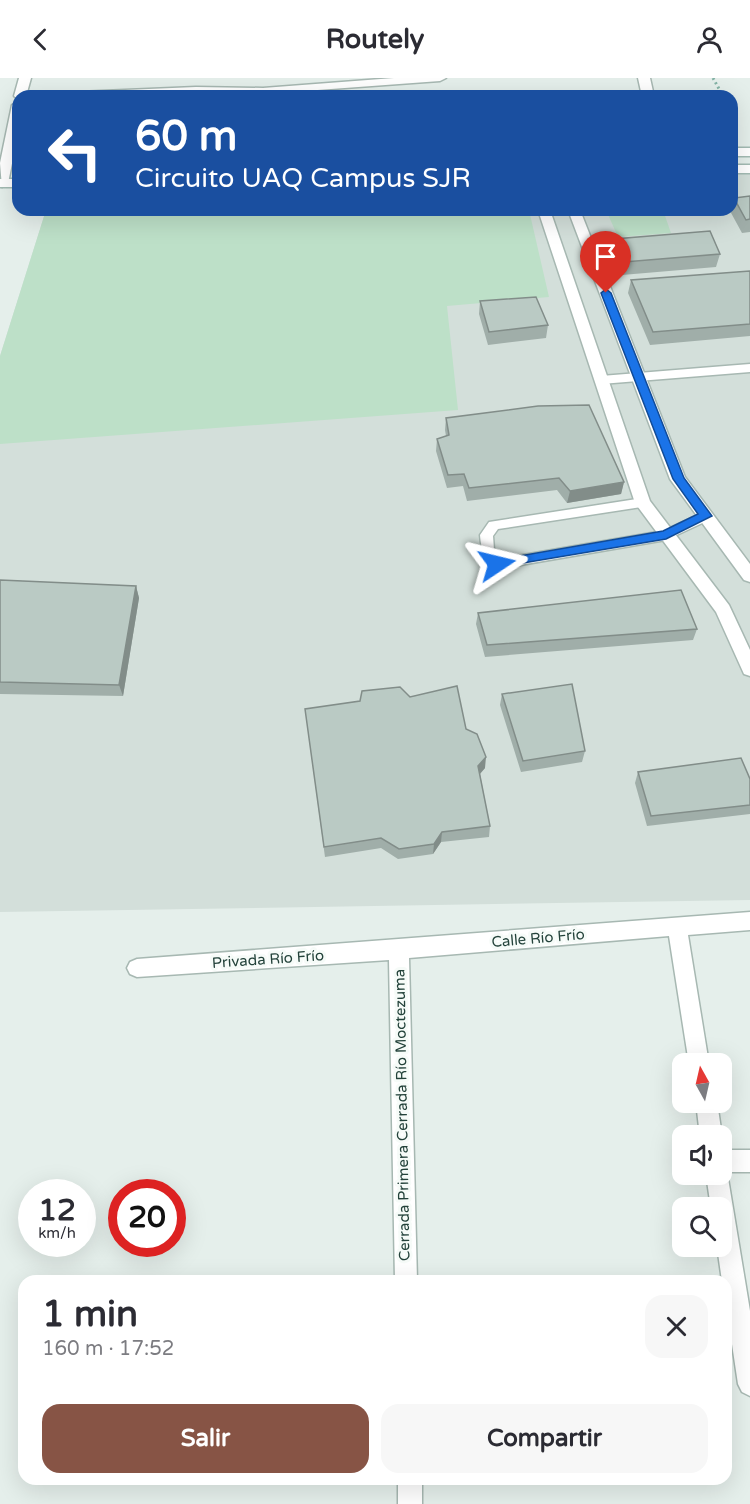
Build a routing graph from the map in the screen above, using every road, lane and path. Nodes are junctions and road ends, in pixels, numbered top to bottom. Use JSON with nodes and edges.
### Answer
{"nodes":[{"id":1,"x":440,"y":78,"type":"edge"},
{"id":2,"x":298,"y":90,"type":"edge"},
{"id":3,"x":12,"y":133,"type":"edge"},
{"id":4,"x":1,"y":183,"type":"edge"},
{"id":5,"x":546,"y":216,"type":"edge"},
{"id":6,"x":576,"y":216,"type":"edge"},
{"id":7,"x":750,"y":368,"type":"edge"},
{"id":8,"x":639,"y":375,"type":"junction"},
{"id":9,"x":601,"y":380,"type":"junction"},
{"id":10,"x":643,"y":503,"type":"junction"},
{"id":11,"x":706,"y":516,"type":"junction"},
{"id":12,"x":666,"y":535,"type":"junction"},
{"id":13,"x":750,"y":576,"type":"edge"},
{"id":14,"x":750,"y":669,"type":"edge"},
{"id":15,"x":750,"y":921,"type":"edge"},
{"id":16,"x":677,"y":927,"type":"junction"},
{"id":17,"x":399,"y":950,"type":"junction"},
{"id":18,"x":137,"y":968,"type":"dead end"},
{"id":19,"x":697,"y":1053,"type":"edge"},
{"id":20,"x":732,"y":1161,"type":"edge"},
{"id":21,"x":750,"y":1161,"type":"edge"},
{"id":22,"x":719,"y":1185,"type":"edge"},
{"id":23,"x":405,"y":1275,"type":"edge"},
{"id":24,"x":750,"y":1384,"type":"edge"},
{"id":25,"x":410,"y":1485,"type":"edge"},
{"id":26,"x":410,"y":1504,"type":"edge"}],
"edges":[{"from":1,"to":2,"type":"street"},
{"from":3,"to":4,"type":"street"},
{"from":5,"to":9,"type":"street"},
{"from":6,"to":8,"type":"street"},
{"from":7,"to":8,"type":"lane"},
{"from":8,"to":9,"type":"lane"},
{"from":8,"to":11,"type":"street"},
{"from":9,"to":10,"type":"street"},
{"from":10,"to":12,"type":"street"},
{"from":10,"to":12,"type":"lane"},
{"from":11,"to":12,"type":"lane"},
{"from":11,"to":13,"type":"street"},
{"from":12,"to":14,"type":"street"},
{"from":15,"to":16,"type":"street","name":"Calle Río Frío"},
{"from":16,"to":17,"type":"street","name":"Calle Río Frío"},
{"from":16,"to":19,"type":"street"},
{"from":17,"to":18,"type":"street","name":"Privada Río Frío"},
{"from":17,"to":23,"type":"street","name":"Cerrada Primera Cerrada Río Moctezuma"},
{"from":20,"to":21,"type":"street"},
{"from":22,"to":24,"type":"street"},
{"from":25,"to":26,"type":"street"}]}
